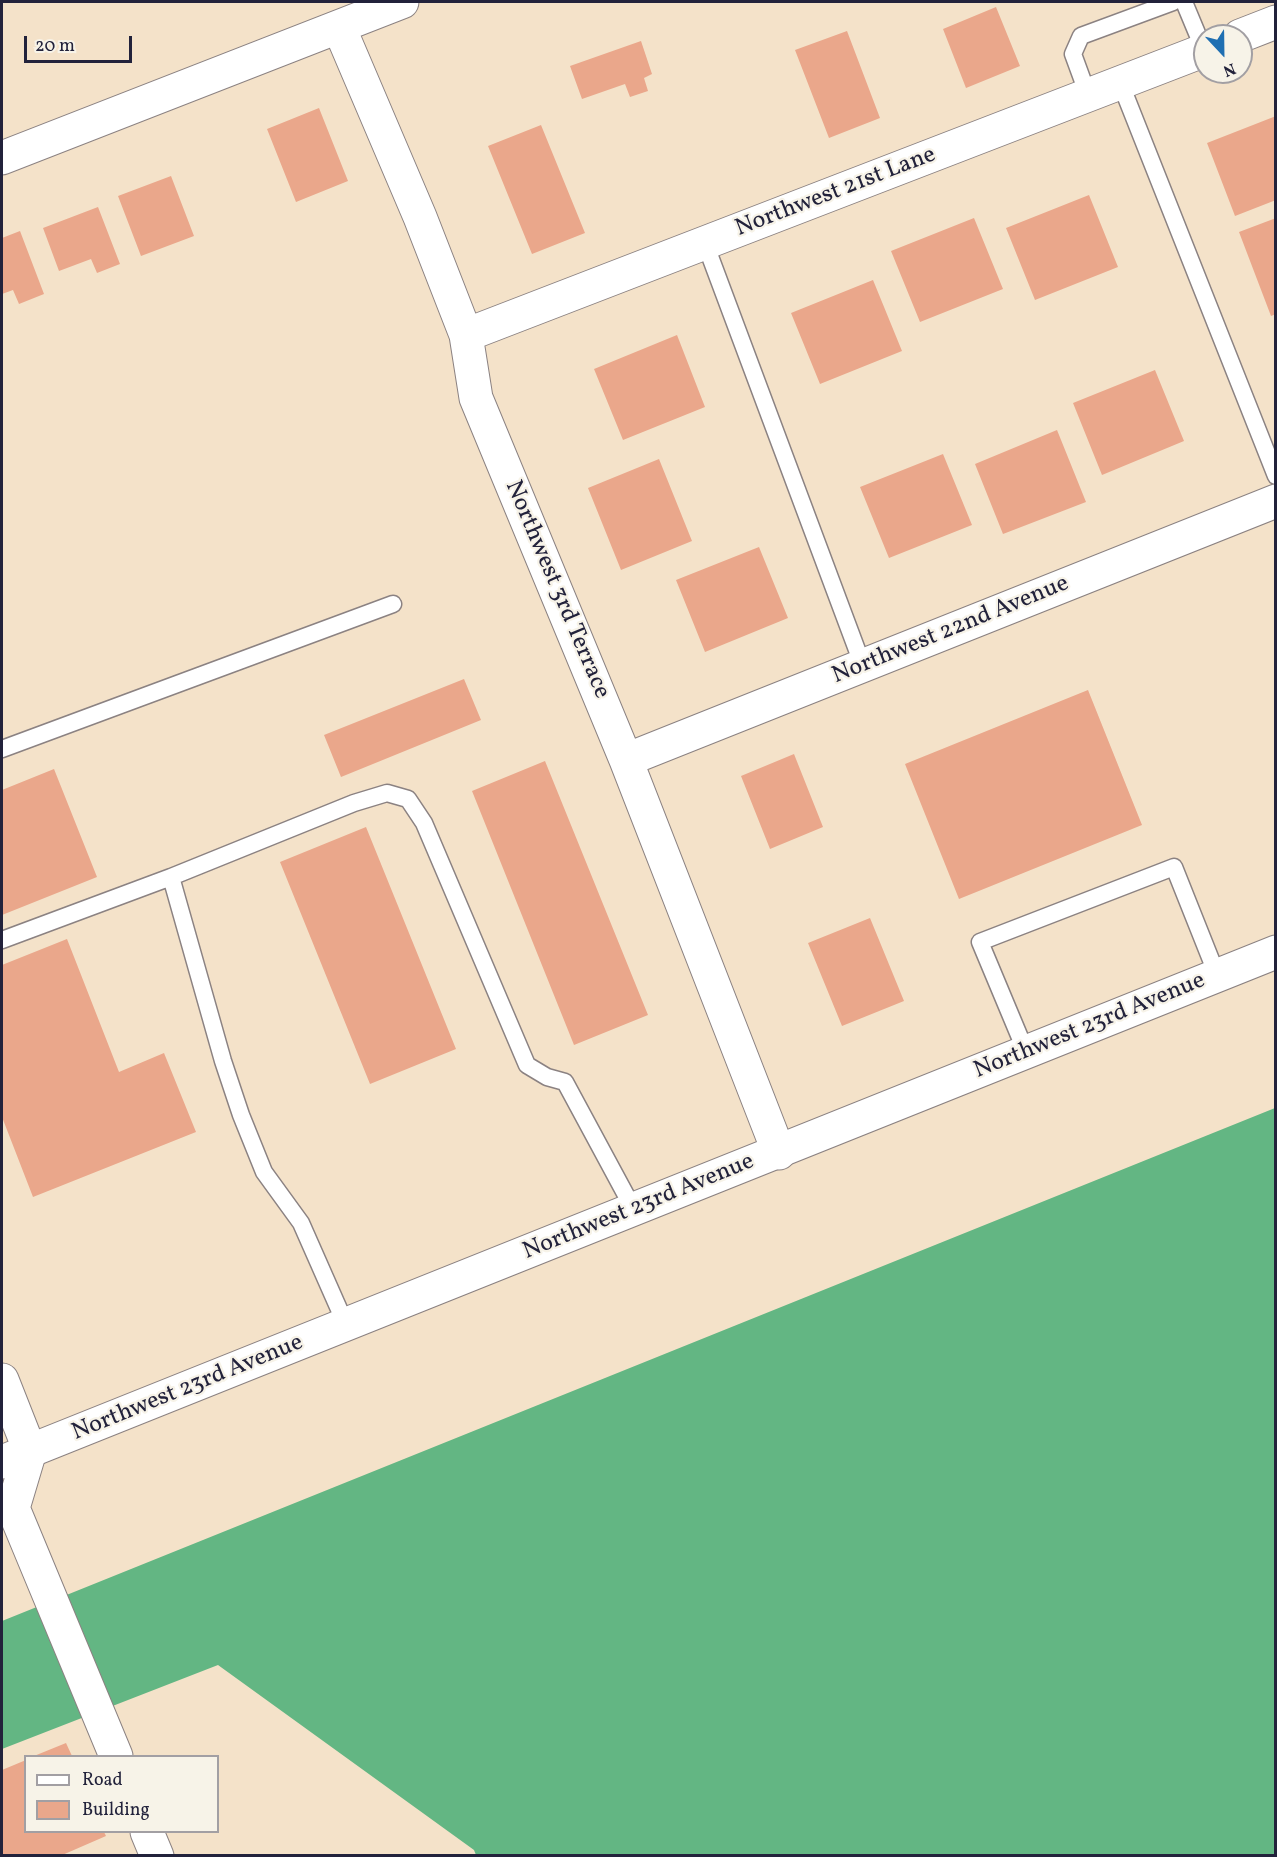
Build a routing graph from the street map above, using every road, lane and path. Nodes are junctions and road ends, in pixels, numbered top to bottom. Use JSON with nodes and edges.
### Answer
{"nodes":[{"id":1,"x":402,"y":2,"type":"edge"},
{"id":2,"x":1173,"y":2,"type":"edge"},
{"id":3,"x":1184,"y":2,"type":"edge"},
{"id":4,"x":1275,"y":22,"type":"edge"},
{"id":5,"x":1194,"y":24,"type":"edge"},
{"id":6,"x":339,"y":27,"type":"junction"},
{"id":7,"x":1253,"y":31,"type":"edge"},
{"id":8,"x":1193,"y":55,"type":"edge"},
{"id":9,"x":1120,"y":82,"type":"junction"},
{"id":10,"x":1088,"y":95,"type":"junction"},
{"id":11,"x":2,"y":158,"type":"edge"},
{"id":12,"x":705,"y":243,"type":"junction"},
{"id":13,"x":466,"y":335,"type":"junction"},
{"id":14,"x":1275,"y":476,"type":"edge"},
{"id":15,"x":1275,"y":501,"type":"edge"},
{"id":16,"x":393,"y":604,"type":"dead end"},
{"id":17,"x":863,"y":666,"type":"junction"},
{"id":18,"x":2,"y":748,"type":"edge"},
{"id":19,"x":626,"y":760,"type":"junction"},
{"id":20,"x":171,"y":877,"type":"junction"},
{"id":21,"x":2,"y":940,"type":"edge"},
{"id":22,"x":1275,"y":952,"type":"edge"},
{"id":23,"x":1217,"y":975,"type":"junction"},
{"id":24,"x":1026,"y":1052,"type":"junction"},
{"id":25,"x":779,"y":1153,"type":"junction"},
{"id":26,"x":634,"y":1210,"type":"junction"},
{"id":27,"x":346,"y":1326,"type":"junction"},
{"id":28,"x":2,"y":1380,"type":"edge"},
{"id":29,"x":16,"y":1457,"type":"edge"},
{"id":30,"x":116,"y":1755,"type":"edge"},
{"id":31,"x":147,"y":1833,"type":"edge"},
{"id":32,"x":157,"y":1856,"type":"edge"}],
"edges":[{"from":1,"to":6,"type":"street"},
{"from":2,"to":10,"type":"lane"},
{"from":3,"to":5,"type":"lane"},
{"from":4,"to":7,"type":"street"},
{"from":6,"to":11,"type":"street"},
{"from":6,"to":13,"type":"street","name":"Northwest 3rd Terrace"},
{"from":8,"to":9,"type":"street","name":"Northwest 21st Lane"},
{"from":9,"to":10,"type":"street","name":"Northwest 21st Lane"},
{"from":9,"to":14,"type":"lane"},
{"from":10,"to":12,"type":"street","name":"Northwest 21st Lane"},
{"from":12,"to":13,"type":"street","name":"Northwest 21st Lane"},
{"from":12,"to":17,"type":"lane"},
{"from":13,"to":19,"type":"street","name":"Northwest 3rd Terrace"},
{"from":15,"to":17,"type":"street","name":"Northwest 22nd Avenue"},
{"from":16,"to":18,"type":"lane"},
{"from":17,"to":19,"type":"street","name":"Northwest 22nd Avenue"},
{"from":19,"to":25,"type":"street","name":"Northwest 3rd Terrace"},
{"from":20,"to":21,"type":"lane"},
{"from":20,"to":26,"type":"lane"},
{"from":20,"to":27,"type":"lane"},
{"from":22,"to":23,"type":"street","name":"Northwest 23rd Avenue"},
{"from":23,"to":24,"type":"street","name":"Northwest 23rd Avenue"},
{"from":23,"to":24,"type":"lane"},
{"from":24,"to":25,"type":"street","name":"Northwest 23rd Avenue"},
{"from":25,"to":26,"type":"street","name":"Northwest 23rd Avenue"},
{"from":26,"to":27,"type":"street","name":"Northwest 23rd Avenue"},
{"from":27,"to":29,"type":"street","name":"Northwest 23rd Avenue"},
{"from":28,"to":29,"type":"street"},
{"from":29,"to":30,"type":"street"},
{"from":31,"to":32,"type":"street"}]}
